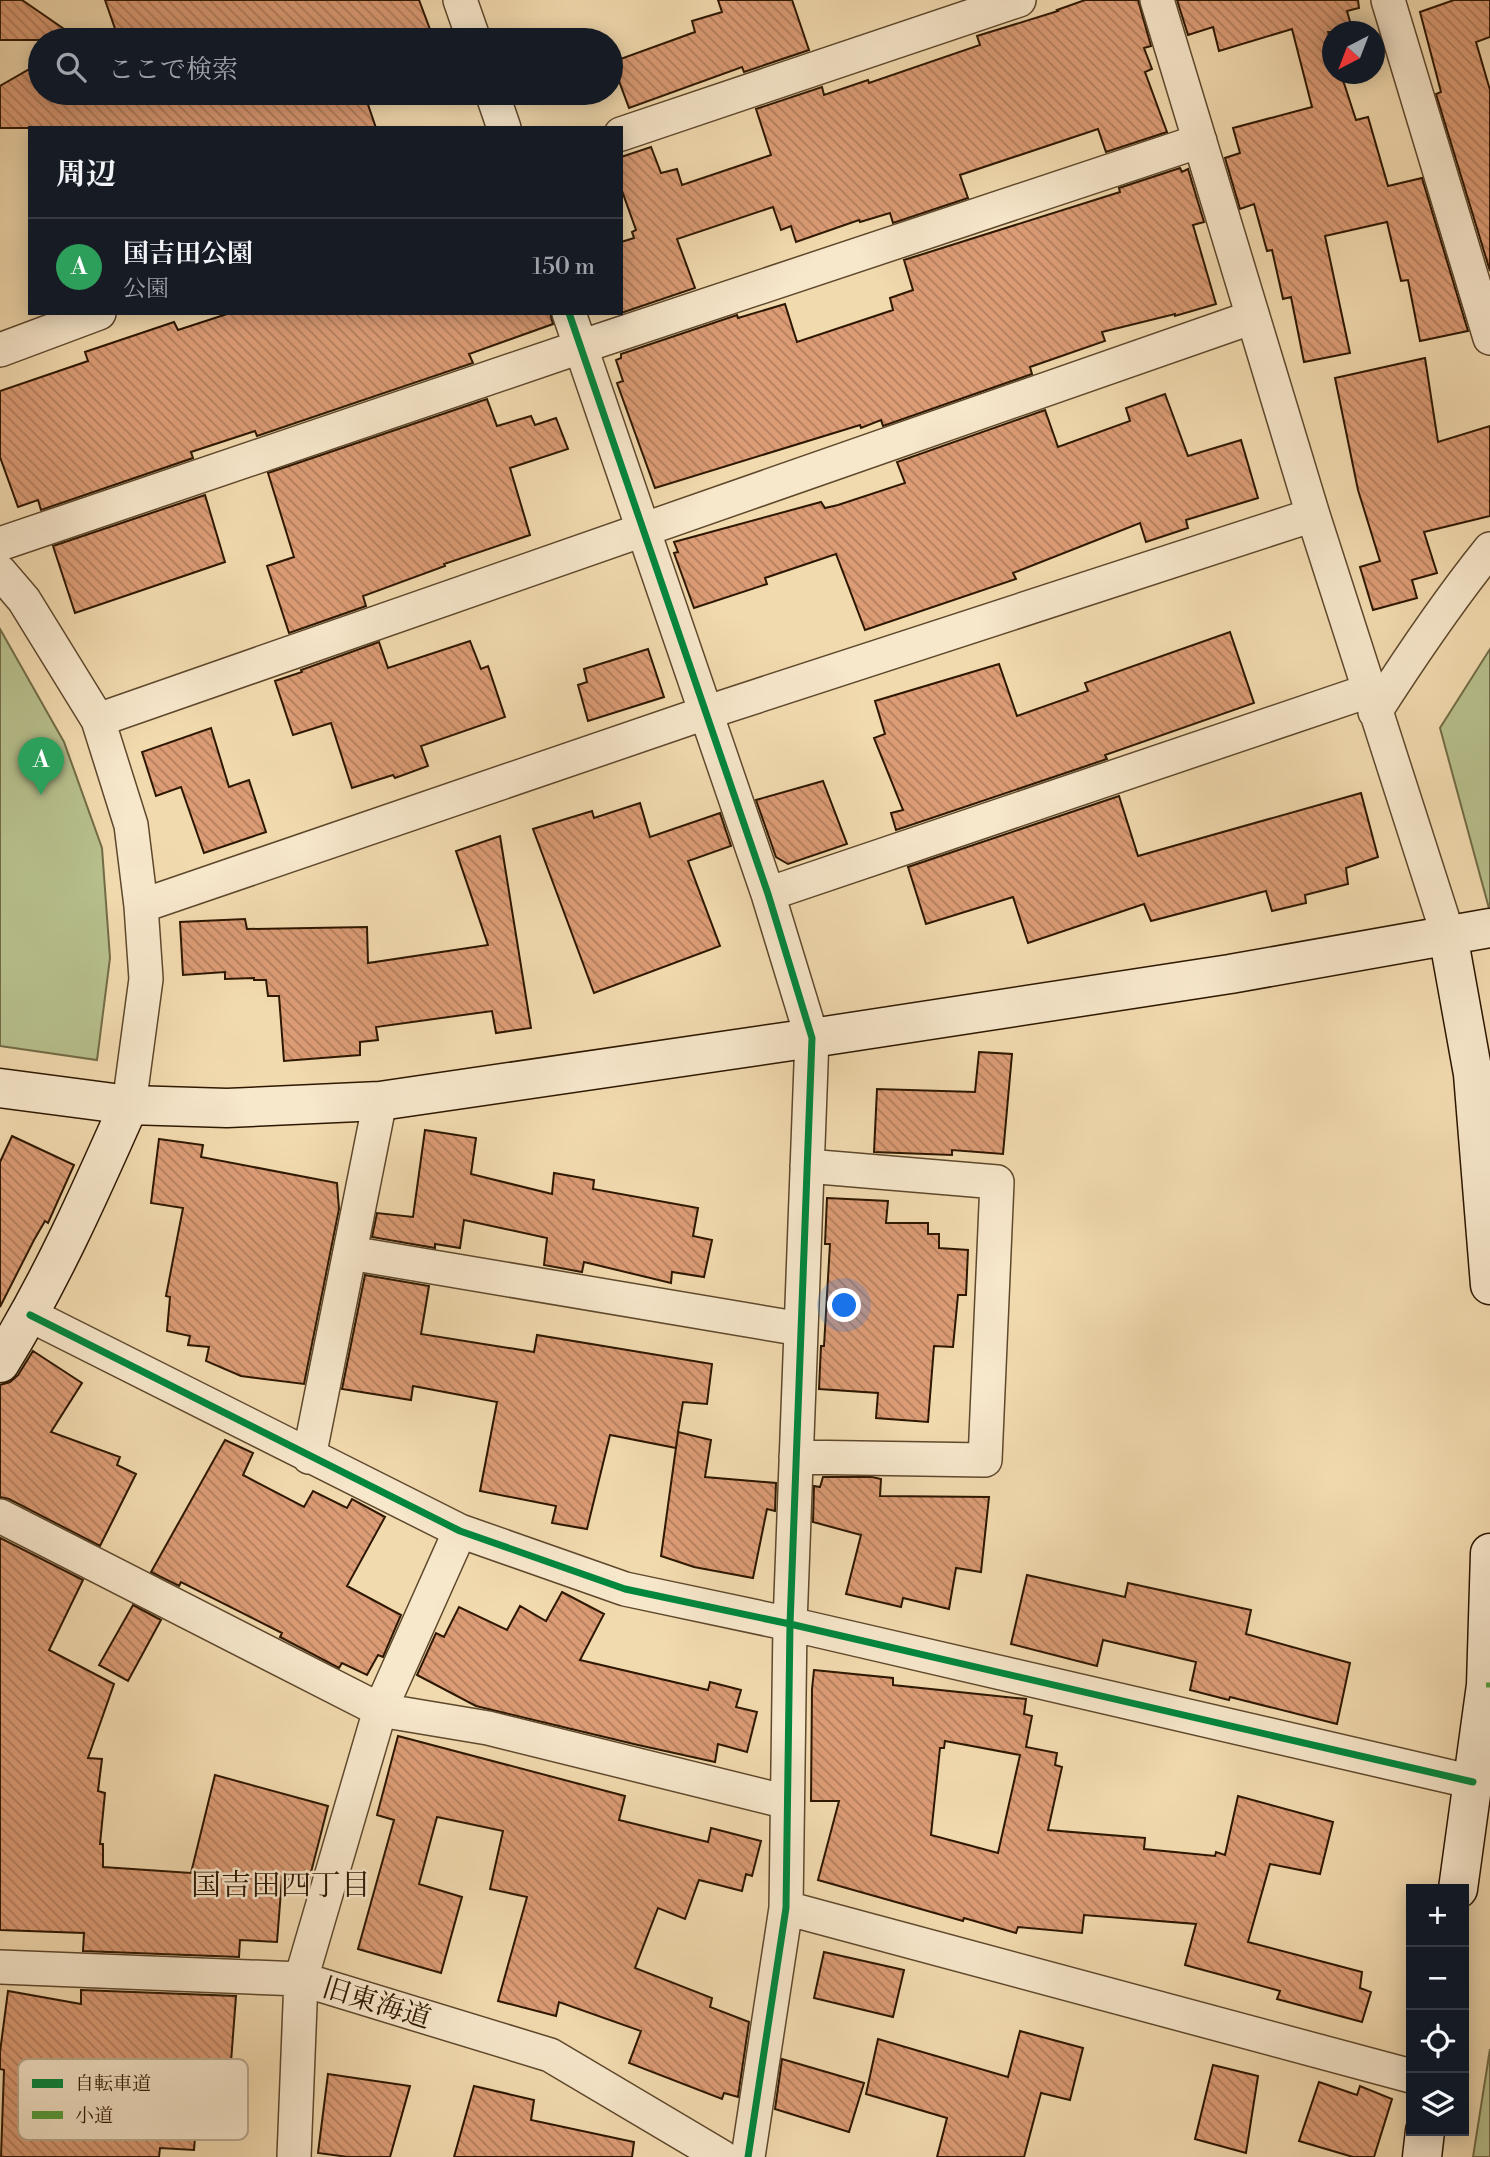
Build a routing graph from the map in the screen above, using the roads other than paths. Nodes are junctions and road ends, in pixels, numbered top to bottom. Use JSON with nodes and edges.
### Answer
{"nodes":[{"id":1,"x":460,"y":0,"type":"edge"},
{"id":2,"x":1018,"y":0,"type":"edge"},
{"id":3,"x":1157,"y":0,"type":"edge"},
{"id":4,"x":1388,"y":0,"type":"edge"},
{"id":5,"x":470,"y":28,"type":"edge"},
{"id":6,"x":496,"y":105,"type":"edge"},
{"id":7,"x":503,"y":126,"type":"edge"},
{"id":8,"x":623,"y":133,"type":"edge"},
{"id":9,"x":1200,"y":141,"type":"junction"},
{"id":10,"x":94,"y":315,"type":"edge"},
{"id":11,"x":570,"y":315,"type":"edge"},
{"id":12,"x":1253,"y":317,"type":"junction"},
{"id":13,"x":1490,"y":338,"type":"edge"},
{"id":14,"x":580,"y":347,"type":"junction"},
{"id":15,"x":0,"y":350,"type":"edge"},
{"id":16,"x":1313,"y":515,"type":"junction"},
{"id":17,"x":643,"y":531,"type":"junction"},
{"id":18,"x":0,"y":544,"type":"edge"},
{"id":19,"x":1490,"y":549,"type":"edge"},
{"id":20,"x":0,"y":572,"type":"edge"},
{"id":21,"x":1371,"y":701,"type":"junction"},
{"id":22,"x":705,"y":713,"type":"junction"},
{"id":23,"x":98,"y":720,"type":"junction"},
{"id":24,"x":768,"y":894,"type":"junction"},
{"id":25,"x":141,"y":906,"type":"junction"},
{"id":26,"x":1490,"y":928,"type":"edge"},
{"id":27,"x":1448,"y":935,"type":"junction"},
{"id":28,"x":812,"y":1038,"type":"junction"},
{"id":29,"x":0,"y":1088,"type":"edge"},
{"id":30,"x":380,"y":1101,"type":"junction"},
{"id":31,"x":129,"y":1105,"type":"junction"},
{"id":32,"x":807,"y":1166,"type":"junction"},
{"id":33,"x":349,"y":1254,"type":"junction"},
{"id":34,"x":1490,"y":1285,"type":"edge"},
{"id":35,"x":30,"y":1315,"type":"junction"},
{"id":36,"x":801,"y":1329,"type":"junction"},
{"id":37,"x":0,"y":1363,"type":"edge"},
{"id":38,"x":309,"y":1457,"type":"junction"},
{"id":39,"x":796,"y":1457,"type":"junction"},
{"id":40,"x":0,"y":1516,"type":"edge"},
{"id":41,"x":460,"y":1531,"type":"junction"},
{"id":42,"x":1490,"y":1553,"type":"edge"},
{"id":43,"x":790,"y":1624,"type":"junction"},
{"id":44,"x":1488,"y":1685,"type":"edge"},
{"id":45,"x":380,"y":1710,"type":"junction"},
{"id":46,"x":1473,"y":1782,"type":"junction"},
{"id":47,"x":787,"y":1802,"type":"junction"},
{"id":48,"x":1459,"y":1884,"type":"edge"},
{"id":49,"x":786,"y":1908,"type":"junction"},
{"id":50,"x":0,"y":1967,"type":"edge"},
{"id":51,"x":301,"y":1979,"type":"junction"},
{"id":52,"x":1406,"y":2076,"type":"edge"},
{"id":53,"x":1424,"y":2136,"type":"edge"},
{"id":54,"x":294,"y":2157,"type":"edge"},
{"id":55,"x":722,"y":2157,"type":"edge"},
{"id":56,"x":748,"y":2157,"type":"edge"},
{"id":57,"x":1422,"y":2157,"type":"edge"}],
"edges":[{"from":1,"to":5,"type":"street"},
{"from":2,"to":8,"type":"street"},
{"from":3,"to":9,"type":"street"},
{"from":4,"to":13,"type":"street"},
{"from":6,"to":7,"type":"street"},
{"from":9,"to":12,"type":"street"},
{"from":9,"to":14,"type":"street"},
{"from":10,"to":15,"type":"street"},
{"from":11,"to":14,"type":"street"},
{"from":12,"to":16,"type":"street"},
{"from":12,"to":17,"type":"street"},
{"from":14,"to":17,"type":"street"},
{"from":14,"to":18,"type":"street"},
{"from":16,"to":21,"type":"street"},
{"from":16,"to":22,"type":"street"},
{"from":17,"to":22,"type":"street"},
{"from":17,"to":23,"type":"street"},
{"from":19,"to":21,"type":"street"},
{"from":20,"to":23,"type":"street"},
{"from":21,"to":24,"type":"street"},
{"from":21,"to":27,"type":"street"},
{"from":22,"to":24,"type":"street"},
{"from":22,"to":25,"type":"street"},
{"from":23,"to":25,"type":"street"},
{"from":24,"to":28,"type":"street"},
{"from":25,"to":31,"type":"street"},
{"from":26,"to":27,"type":"street"},
{"from":27,"to":28,"type":"street"},
{"from":27,"to":34,"type":"street"},
{"from":28,"to":30,"type":"street"},
{"from":28,"to":32,"type":"street"},
{"from":29,"to":31,"type":"street"},
{"from":30,"to":31,"type":"street"},
{"from":30,"to":33,"type":"street"},
{"from":31,"to":35,"type":"street"},
{"from":32,"to":36,"type":"street"},
{"from":32,"to":39,"type":"street"},
{"from":33,"to":36,"type":"street"},
{"from":33,"to":38,"type":"street"},
{"from":35,"to":37,"type":"street"},
{"from":35,"to":38,"type":"street"},
{"from":36,"to":39,"type":"street"},
{"from":38,"to":41,"type":"street"},
{"from":39,"to":43,"type":"street"},
{"from":40,"to":45,"type":"street"},
{"from":41,"to":43,"type":"street"},
{"from":41,"to":45,"type":"street"},
{"from":42,"to":44,"type":"street"},
{"from":43,"to":46,"type":"street"},
{"from":43,"to":47,"type":"street"},
{"from":44,"to":46,"type":"street"},
{"from":45,"to":47,"type":"street"},
{"from":45,"to":51,"type":"street"},
{"from":46,"to":48,"type":"street"},
{"from":47,"to":49,"type":"street"},
{"from":49,"to":52,"type":"street"},
{"from":49,"to":56,"type":"street"},
{"from":50,"to":51,"type":"street","name":"旧東海道"},
{"from":51,"to":54,"type":"street"},
{"from":51,"to":55,"type":"street","name":"旧東海道"},
{"from":53,"to":57,"type":"street"}]}
